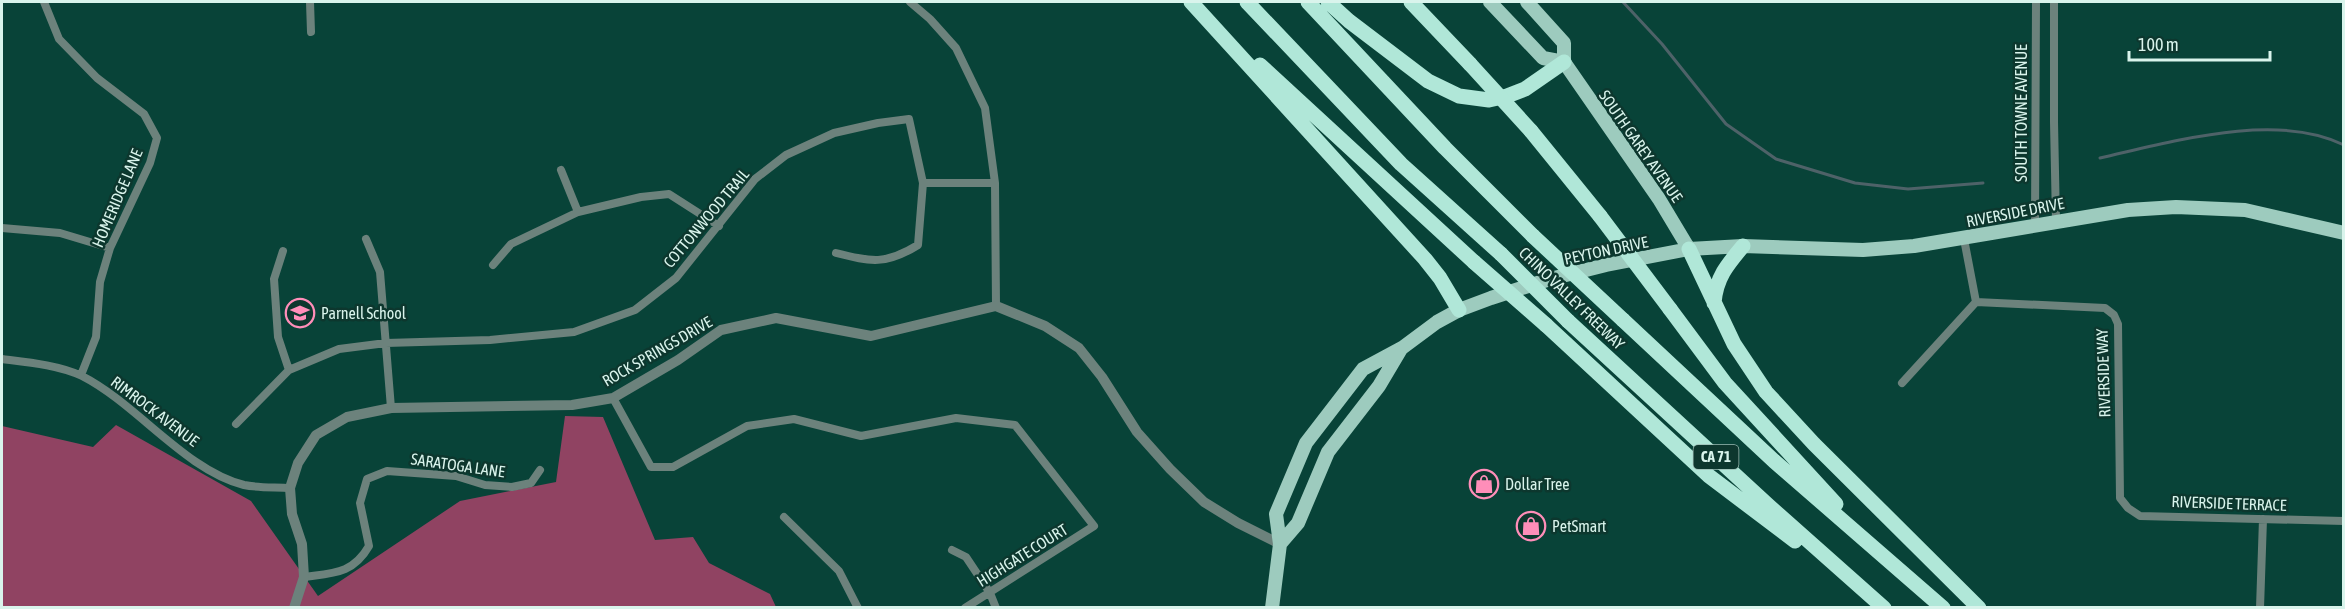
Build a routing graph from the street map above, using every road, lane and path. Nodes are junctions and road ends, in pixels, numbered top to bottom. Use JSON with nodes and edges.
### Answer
{"nodes":[{"id":1,"x":44,"y":2,"type":"edge"},
{"id":2,"x":310,"y":2,"type":"edge"},
{"id":3,"x":910,"y":2,"type":"edge"},
{"id":4,"x":1192,"y":2,"type":"edge"},
{"id":5,"x":1247,"y":2,"type":"edge"},
{"id":6,"x":1308,"y":2,"type":"edge"},
{"id":7,"x":1328,"y":2,"type":"edge"},
{"id":8,"x":1411,"y":2,"type":"edge"},
{"id":9,"x":1490,"y":2,"type":"edge"},
{"id":10,"x":1527,"y":2,"type":"edge"},
{"id":11,"x":2036,"y":2,"type":"edge"},
{"id":12,"x":2054,"y":2,"type":"edge"},
{"id":13,"x":311,"y":32,"type":"dead end"},
{"id":14,"x":1564,"y":62,"type":"junction"},
{"id":15,"x":561,"y":170,"type":"dead end"},
{"id":16,"x":923,"y":183,"type":"junction"},
{"id":17,"x":995,"y":183,"type":"junction"},
{"id":18,"x":578,"y":212,"type":"junction"},
{"id":19,"x":2056,"y":221,"type":"junction"},
{"id":20,"x":2035,"y":224,"type":"junction"},
{"id":21,"x":719,"y":226,"type":"junction"},
{"id":22,"x":2,"y":228,"type":"edge"},
{"id":23,"x":2343,"y":233,"type":"edge"},
{"id":24,"x":366,"y":239,"type":"dead end"},
{"id":25,"x":1964,"y":239,"type":"junction"},
{"id":26,"x":1743,"y":246,"type":"junction"},
{"id":27,"x":110,"y":248,"type":"junction"},
{"id":28,"x":1689,"y":249,"type":"junction"},
{"id":29,"x":283,"y":251,"type":"dead end"},
{"id":30,"x":836,"y":254,"type":"dead end"},
{"id":31,"x":493,"y":265,"type":"dead end"},
{"id":32,"x":1976,"y":302,"type":"junction"},
{"id":33,"x":1714,"y":303,"type":"junction"},
{"id":34,"x":996,"y":306,"type":"junction"},
{"id":35,"x":1459,"y":310,"type":"junction"},
{"id":36,"x":386,"y":343,"type":"junction"},
{"id":37,"x":1402,"y":348,"type":"junction"},
{"id":38,"x":2,"y":359,"type":"edge"},
{"id":39,"x":290,"y":370,"type":"junction"},
{"id":40,"x":81,"y":375,"type":"junction"},
{"id":41,"x":1902,"y":383,"type":"dead end"},
{"id":42,"x":613,"y":398,"type":"junction"},
{"id":43,"x":391,"y":408,"type":"junction"},
{"id":44,"x":236,"y":424,"type":"dead end"},
{"id":45,"x":540,"y":470,"type":"dead end"},
{"id":46,"x":290,"y":488,"type":"junction"},
{"id":47,"x":2120,"y":498,"type":"joint"},
{"id":48,"x":784,"y":517,"type":"dead end"},
{"id":49,"x":2263,"y":519,"type":"junction"},
{"id":50,"x":2343,"y":521,"type":"edge"},
{"id":51,"x":1280,"y":544,"type":"junction"},
{"id":52,"x":952,"y":550,"type":"dead end"},
{"id":53,"x":1883,"y":554,"type":"junction"},
{"id":54,"x":304,"y":577,"type":"junction"},
{"id":55,"x":1865,"y":591,"type":"junction"},
{"id":56,"x":990,"y":593,"type":"junction"},
{"id":57,"x":294,"y":608,"type":"edge"},
{"id":58,"x":858,"y":608,"type":"edge"},
{"id":59,"x":965,"y":608,"type":"edge"},
{"id":60,"x":996,"y":608,"type":"edge"},
{"id":61,"x":1272,"y":608,"type":"edge"},
{"id":62,"x":1884,"y":608,"type":"edge"},
{"id":63,"x":1943,"y":608,"type":"edge"},
{"id":64,"x":1979,"y":608,"type":"edge"},
{"id":65,"x":2260,"y":608,"type":"edge"}],
"edges":[{"from":1,"to":27,"type":"street","name":"HOMERIDGE LANE"},
{"from":2,"to":13,"type":"street"},
{"from":3,"to":17,"type":"street"},
{"from":4,"to":35,"type":"highway"},
{"from":4,"to":55,"type":"highway","bridge":true},
{"from":5,"to":55,"type":"highway","name":"CHINO VALLEY FREEWAY","number":"CA 71","bridge":true},
{"from":6,"to":53,"type":"highway","name":"CHINO VALLEY FREEWAY","number":"CA 71","bridge":true},
{"from":7,"to":14,"type":"highway"},
{"from":8,"to":53,"type":"highway","bridge":true},
{"from":9,"to":14,"type":"main road"},
{"from":10,"to":14,"type":"main road","name":"SOUTH GAREY AVENUE"},
{"from":11,"to":20,"type":"street","name":"SOUTH TOWNE AVENUE"},
{"from":12,"to":19,"type":"street","name":"SOUTH TOWNE AVENUE"},
{"from":14,"to":28,"type":"main road","name":"SOUTH GAREY AVENUE"},
{"from":15,"to":18,"type":"street"},
{"from":16,"to":17,"type":"street"},
{"from":16,"to":21,"type":"street","name":"COTTONWOOD TRAIL"},
{"from":16,"to":30,"type":"street"},
{"from":17,"to":34,"type":"street"},
{"from":18,"to":21,"type":"street"},
{"from":18,"to":31,"type":"street"},
{"from":19,"to":20,"type":"main road","name":"RIVERSIDE DRIVE"},
{"from":19,"to":23,"type":"main road","name":"RIVERSIDE DRIVE"},
{"from":20,"to":25,"type":"main road","name":"RIVERSIDE DRIVE"},
{"from":21,"to":36,"type":"street","name":"COTTONWOOD TRAIL"},
{"from":22,"to":27,"type":"street"},
{"from":24,"to":36,"type":"street"},
{"from":25,"to":26,"type":"main road","name":"RIVERSIDE DRIVE"},
{"from":25,"to":32,"type":"street"},
{"from":26,"to":28,"type":"main road","name":"RIVERSIDE DRIVE"},
{"from":26,"to":33,"type":"highway"},
{"from":27,"to":40,"type":"street","name":"HOMERIDGE LANE"},
{"from":28,"to":33,"type":"highway"},
{"from":28,"to":35,"type":"main road","name":"PEYTON DRIVE"},
{"from":29,"to":39,"type":"street"},
{"from":32,"to":41,"type":"street"},
{"from":32,"to":47,"type":"street","name":"RIVERSIDE WAY"},
{"from":33,"to":64,"type":"highway"},
{"from":34,"to":42,"type":"street","name":"ROCK SPRINGS DRIVE"},
{"from":34,"to":51,"type":"street"},
{"from":35,"to":37,"type":"main road","name":"PEYTON DRIVE"},
{"from":36,"to":39,"type":"street","name":"COTTONWOOD TRAIL"},
{"from":36,"to":43,"type":"street"},
{"from":37,"to":51,"type":"main road","name":"PEYTON DRIVE"},
{"from":37,"to":51,"type":"main road","name":"PEYTON DRIVE"},
{"from":38,"to":40,"type":"street","name":"RIMROCK AVENUE"},
{"from":39,"to":44,"type":"street","name":"COTTONWOOD TRAIL"},
{"from":40,"to":46,"type":"street","name":"RIMROCK AVENUE"},
{"from":42,"to":43,"type":"street","name":"ROCK SPRINGS DRIVE"},
{"from":42,"to":56,"type":"street","name":"HIGHGATE COURT"},
{"from":43,"to":46,"type":"street","name":"ROCK SPRINGS DRIVE"},
{"from":45,"to":54,"type":"street","name":"SARATOGA LANE"},
{"from":46,"to":54,"type":"street","name":"ROCK SPRINGS DRIVE"},
{"from":47,"to":49,"type":"street","name":"RIVERSIDE TERRACE"},
{"from":48,"to":58,"type":"street"},
{"from":49,"to":50,"type":"street","name":"RIVERSIDE TERRACE"},
{"from":49,"to":65,"type":"street"},
{"from":51,"to":61,"type":"main road","name":"PEYTON DRIVE"},
{"from":52,"to":56,"type":"street"},
{"from":53,"to":63,"type":"highway","name":"CHINO VALLEY FREEWAY","number":"CA 71"},
{"from":54,"to":57,"type":"street","name":"ROCK SPRINGS DRIVE"},
{"from":55,"to":62,"type":"highway","name":"CHINO VALLEY FREEWAY","number":"CA 71"},
{"from":56,"to":59,"type":"street","name":"HIGHGATE COURT"},
{"from":56,"to":60,"type":"street"}]}
